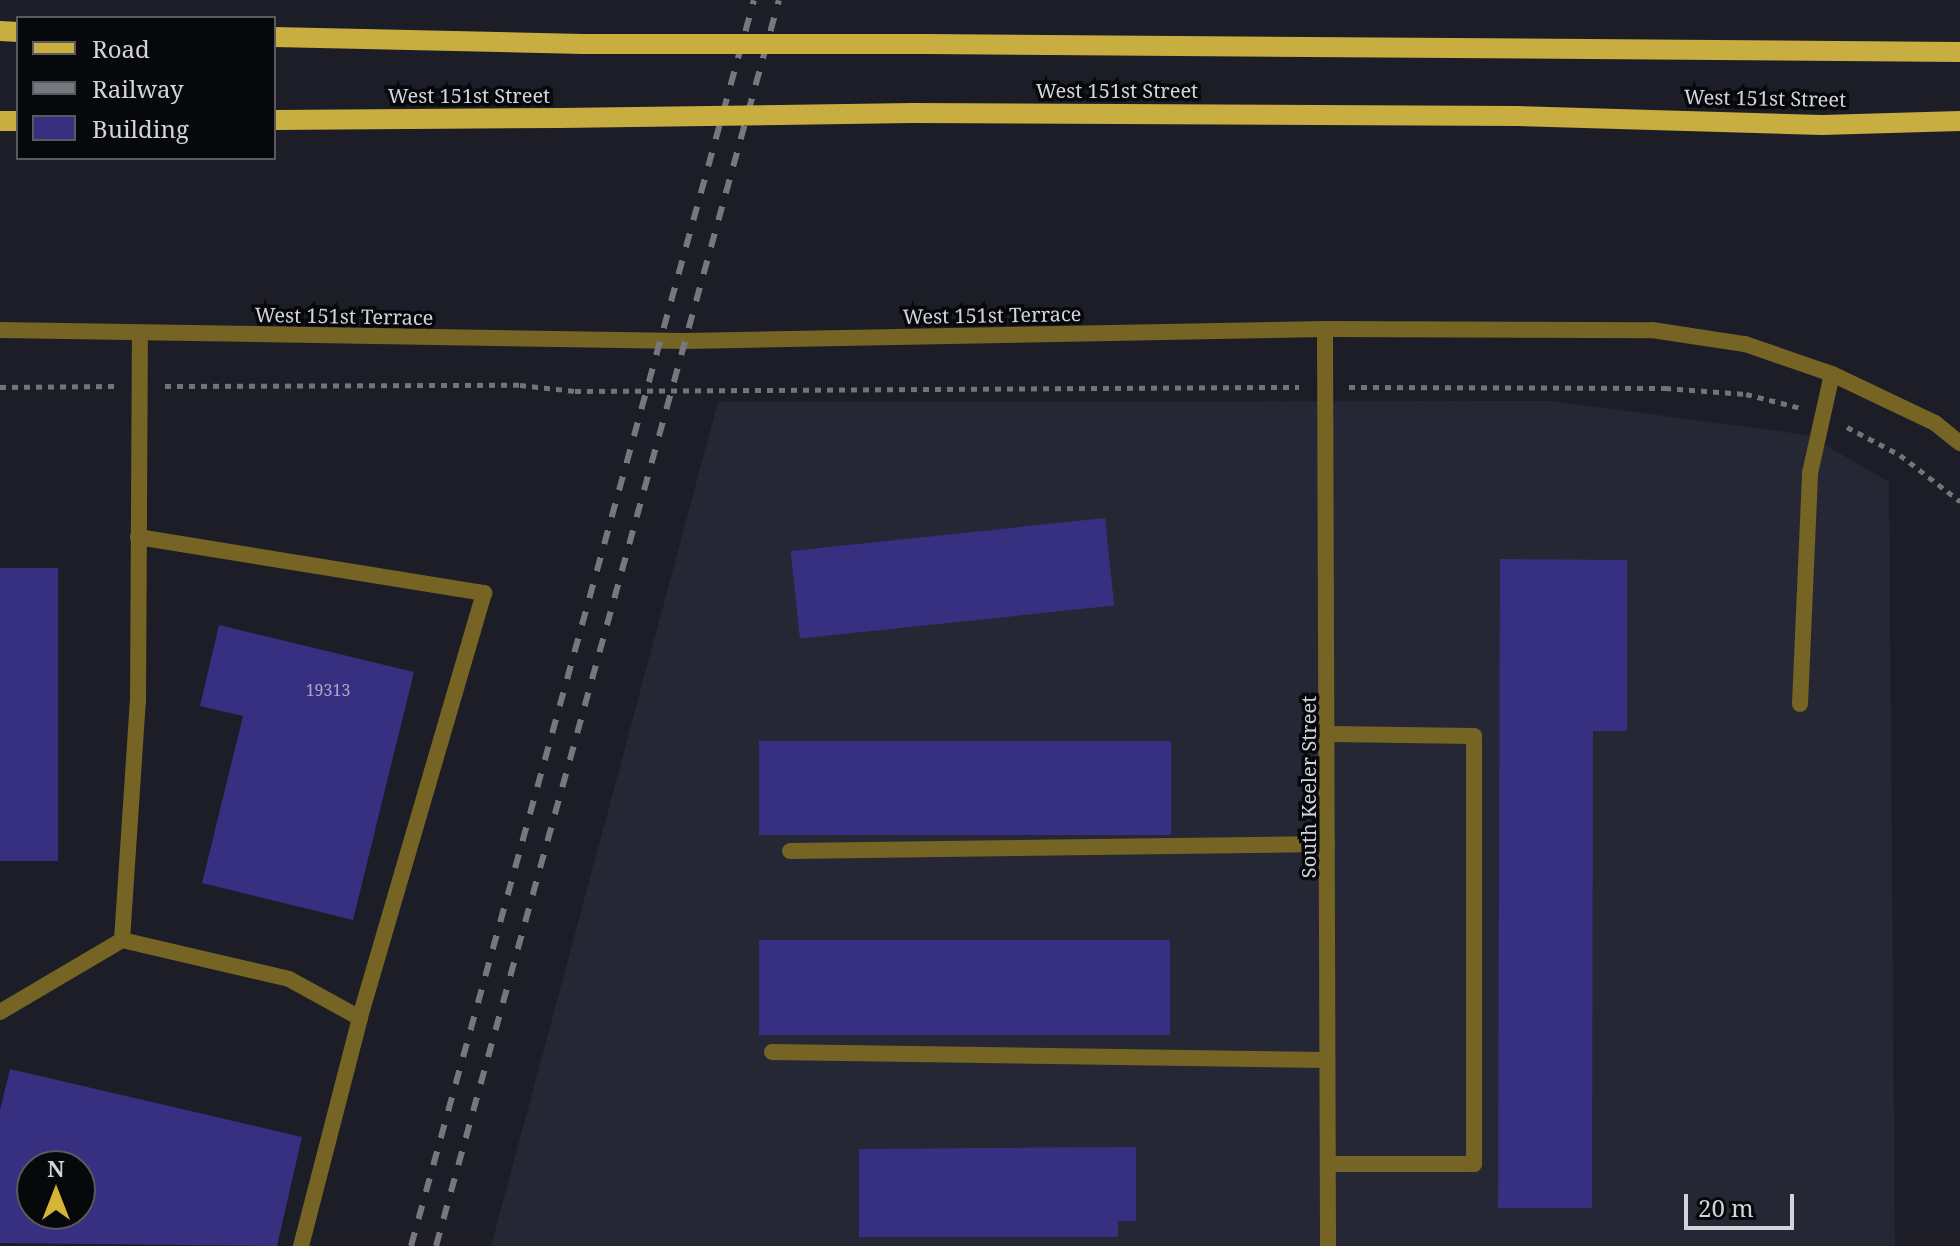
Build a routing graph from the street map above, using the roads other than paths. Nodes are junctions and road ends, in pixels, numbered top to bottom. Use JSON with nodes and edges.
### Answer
{"nodes":[{"id":1,"x":276,"y":37,"type":"edge"},
{"id":2,"x":1960,"y":52,"type":"edge"},
{"id":3,"x":276,"y":120,"type":"edge"},
{"id":4,"x":1960,"y":121,"type":"edge"},
{"id":5,"x":1325,"y":329,"type":"junction"},
{"id":6,"x":0,"y":330,"type":"edge"},
{"id":7,"x":140,"y":333,"type":"junction"},
{"id":8,"x":1832,"y":374,"type":"junction"},
{"id":9,"x":1960,"y":443,"type":"edge"},
{"id":10,"x":138,"y":537,"type":"junction"},
{"id":11,"x":1800,"y":704,"type":"dead end"},
{"id":12,"x":1330,"y":734,"type":"junction"},
{"id":13,"x":1327,"y":844,"type":"junction"},
{"id":14,"x":790,"y":851,"type":"dead end"},
{"id":15,"x":122,"y":940,"type":"junction"},
{"id":16,"x":0,"y":1012,"type":"edge"},
{"id":17,"x":360,"y":1018,"type":"junction"},
{"id":18,"x":772,"y":1052,"type":"dead end"},
{"id":19,"x":1327,"y":1060,"type":"junction"},
{"id":20,"x":1328,"y":1164,"type":"junction"},
{"id":21,"x":301,"y":1246,"type":"edge"},
{"id":22,"x":1328,"y":1246,"type":"edge"}],
"edges":[{"from":1,"to":2,"type":"main road","bridge":true},
{"from":3,"to":4,"type":"main road","name":"West 151st Street","bridge":true},
{"from":5,"to":7,"type":"street","name":"West 151st Terrace"},
{"from":5,"to":8,"type":"street","name":"West 151st Terrace"},
{"from":5,"to":12,"type":"street","name":"South Keeler Street"},
{"from":6,"to":7,"type":"street","name":"West 151st Terrace"},
{"from":7,"to":10,"type":"street"},
{"from":8,"to":9,"type":"street","name":"West 151st Terrace"},
{"from":8,"to":11,"type":"street"},
{"from":10,"to":15,"type":"street"},
{"from":10,"to":17,"type":"street"},
{"from":12,"to":13,"type":"street","name":"South Keeler Street"},
{"from":12,"to":20,"type":"street"},
{"from":13,"to":14,"type":"street"},
{"from":13,"to":19,"type":"street","name":"South Keeler Street"},
{"from":15,"to":16,"type":"street"},
{"from":15,"to":17,"type":"street"},
{"from":17,"to":21,"type":"street"},
{"from":18,"to":19,"type":"street"},
{"from":19,"to":20,"type":"street","name":"South Keeler Street"},
{"from":20,"to":22,"type":"street","name":"South Keeler Street"}]}
